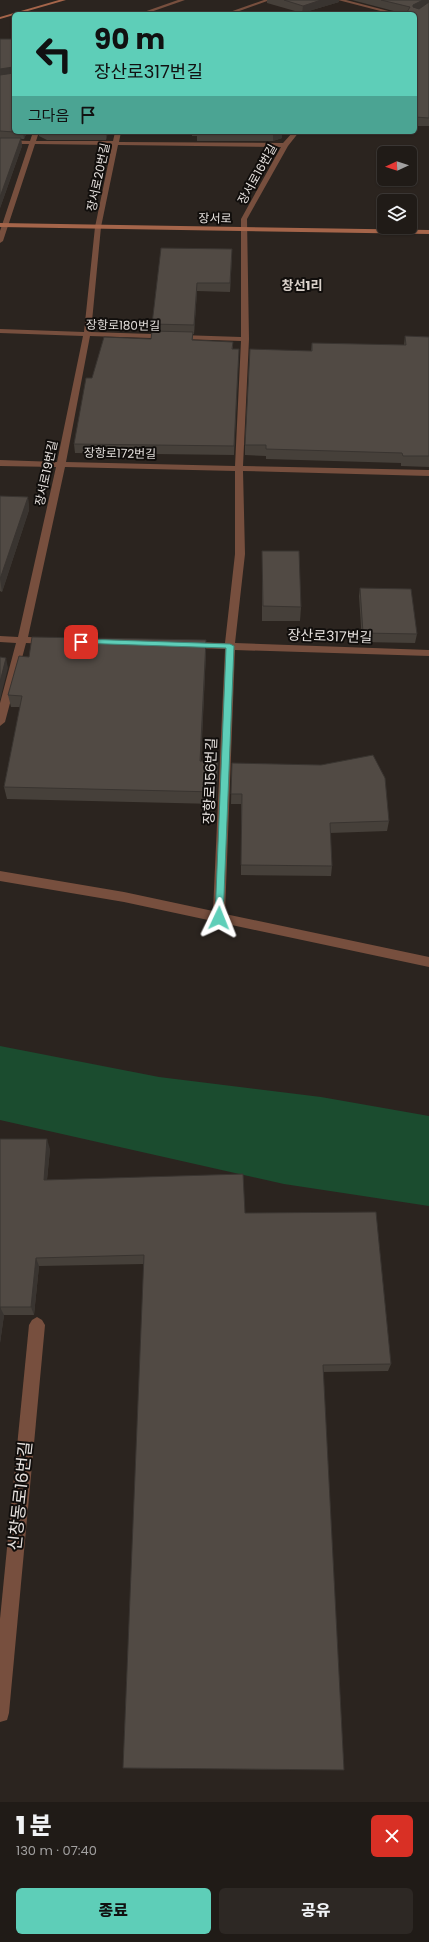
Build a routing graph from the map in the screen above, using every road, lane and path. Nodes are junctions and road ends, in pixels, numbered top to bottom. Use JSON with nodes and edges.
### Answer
{"nodes":[{"id":1,"x":64,"y":0,"type":"edge"},
{"id":2,"x":184,"y":0,"type":"edge"},
{"id":3,"x":268,"y":0,"type":"edge"},
{"id":4,"x":340,"y":0,"type":"edge"},
{"id":5,"x":148,"y":6,"type":"dead end"},
{"id":6,"x":22,"y":12,"type":"edge"},
{"id":7,"x":146,"y":12,"type":"edge"},
{"id":8,"x":149,"y":12,"type":"edge"},
{"id":9,"x":232,"y":12,"type":"edge"},
{"id":10,"x":390,"y":12,"type":"edge"},
{"id":11,"x":12,"y":15,"type":"edge"},
{"id":12,"x":0,"y":18,"type":"edge"},
{"id":13,"x":35,"y":134,"type":"edge"},
{"id":14,"x":118,"y":134,"type":"edge"},
{"id":15,"x":294,"y":134,"type":"edge"},
{"id":16,"x":0,"y":142,"type":"edge"},
{"id":17,"x":32,"y":142,"type":"junction"},
{"id":18,"x":116,"y":143,"type":"junction"},
{"id":19,"x":285,"y":145,"type":"junction"},
{"id":20,"x":3,"y":225,"type":"edge"},
{"id":21,"x":98,"y":227,"type":"junction"},
{"id":22,"x":243,"y":229,"type":"junction"},
{"id":23,"x":429,"y":232,"type":"edge"},
{"id":24,"x":0,"y":241,"type":"edge"},
{"id":25,"x":0,"y":331,"type":"edge"},
{"id":26,"x":87,"y":335,"type":"junction"},
{"id":27,"x":245,"y":339,"type":"junction"},
{"id":28,"x":0,"y":463,"type":"edge"},
{"id":29,"x":61,"y":464,"type":"junction"},
{"id":30,"x":239,"y":468,"type":"junction"},
{"id":31,"x":429,"y":472,"type":"edge"},
{"id":32,"x":0,"y":639,"type":"edge"},
{"id":33,"x":22,"y":640,"type":"junction"},
{"id":34,"x":60,"y":641,"type":"edge"},
{"id":35,"x":176,"y":644,"type":"edge"},
{"id":36,"x":230,"y":646,"type":"junction"},
{"id":37,"x":429,"y":653,"type":"edge"},
{"id":38,"x":0,"y":722,"type":"edge"},
{"id":39,"x":0,"y":876,"type":"edge"},
{"id":40,"x":219,"y":918,"type":"junction"},
{"id":41,"x":429,"y":962,"type":"edge"},
{"id":42,"x":36,"y":1325,"type":"dead end"},
{"id":43,"x":0,"y":1714,"type":"edge"}],
"edges":[{"from":1,"to":6,"type":"main road"},
{"from":2,"to":8,"type":"street"},
{"from":3,"to":9,"type":"street"},
{"from":4,"to":10,"type":"street"},
{"from":5,"to":7,"type":"street"},
{"from":11,"to":12,"type":"main road"},
{"from":13,"to":17,"type":"street"},
{"from":14,"to":18,"type":"street","name":"장서로20번길"},
{"from":15,"to":19,"type":"street","name":"장서로16번길"},
{"from":16,"to":17,"type":"street"},
{"from":17,"to":18,"type":"street"},
{"from":17,"to":20,"type":"street"},
{"from":18,"to":19,"type":"street"},
{"from":18,"to":21,"type":"street","name":"장서로20번길"},
{"from":19,"to":22,"type":"street","name":"장서로16번길"},
{"from":20,"to":21,"type":"main road","name":"장서로"},
{"from":20,"to":24,"type":"street"},
{"from":21,"to":22,"type":"main road","name":"장서로"},
{"from":21,"to":26,"type":"street","name":"장서로19번길"},
{"from":22,"to":23,"type":"main road","name":"장서로"},
{"from":22,"to":27,"type":"street","name":"장서로16번길"},
{"from":25,"to":26,"type":"street","name":"장항로180번길"},
{"from":26,"to":27,"type":"street","name":"장항로180번길"},
{"from":26,"to":29,"type":"street","name":"장서로19번길"},
{"from":27,"to":30,"type":"street","name":"장서로16번길"},
{"from":28,"to":29,"type":"street","name":"장항로172번길"},
{"from":29,"to":30,"type":"street","name":"장항로172번길"},
{"from":29,"to":33,"type":"street","name":"장서로19번길"},
{"from":30,"to":31,"type":"street","name":"장항로172번길"},
{"from":30,"to":36,"type":"street"},
{"from":32,"to":33,"type":"street"},
{"from":33,"to":34,"type":"street"},
{"from":33,"to":38,"type":"street","name":"장서로19번길"},
{"from":35,"to":36,"type":"street","name":"장산로317번길"},
{"from":36,"to":37,"type":"street","name":"장산로317번길"},
{"from":36,"to":40,"type":"street","name":"장항로156번길"},
{"from":39,"to":40,"type":"street"},
{"from":40,"to":41,"type":"street"},
{"from":42,"to":43,"type":"street","name":"신창동로16번길"}]}
